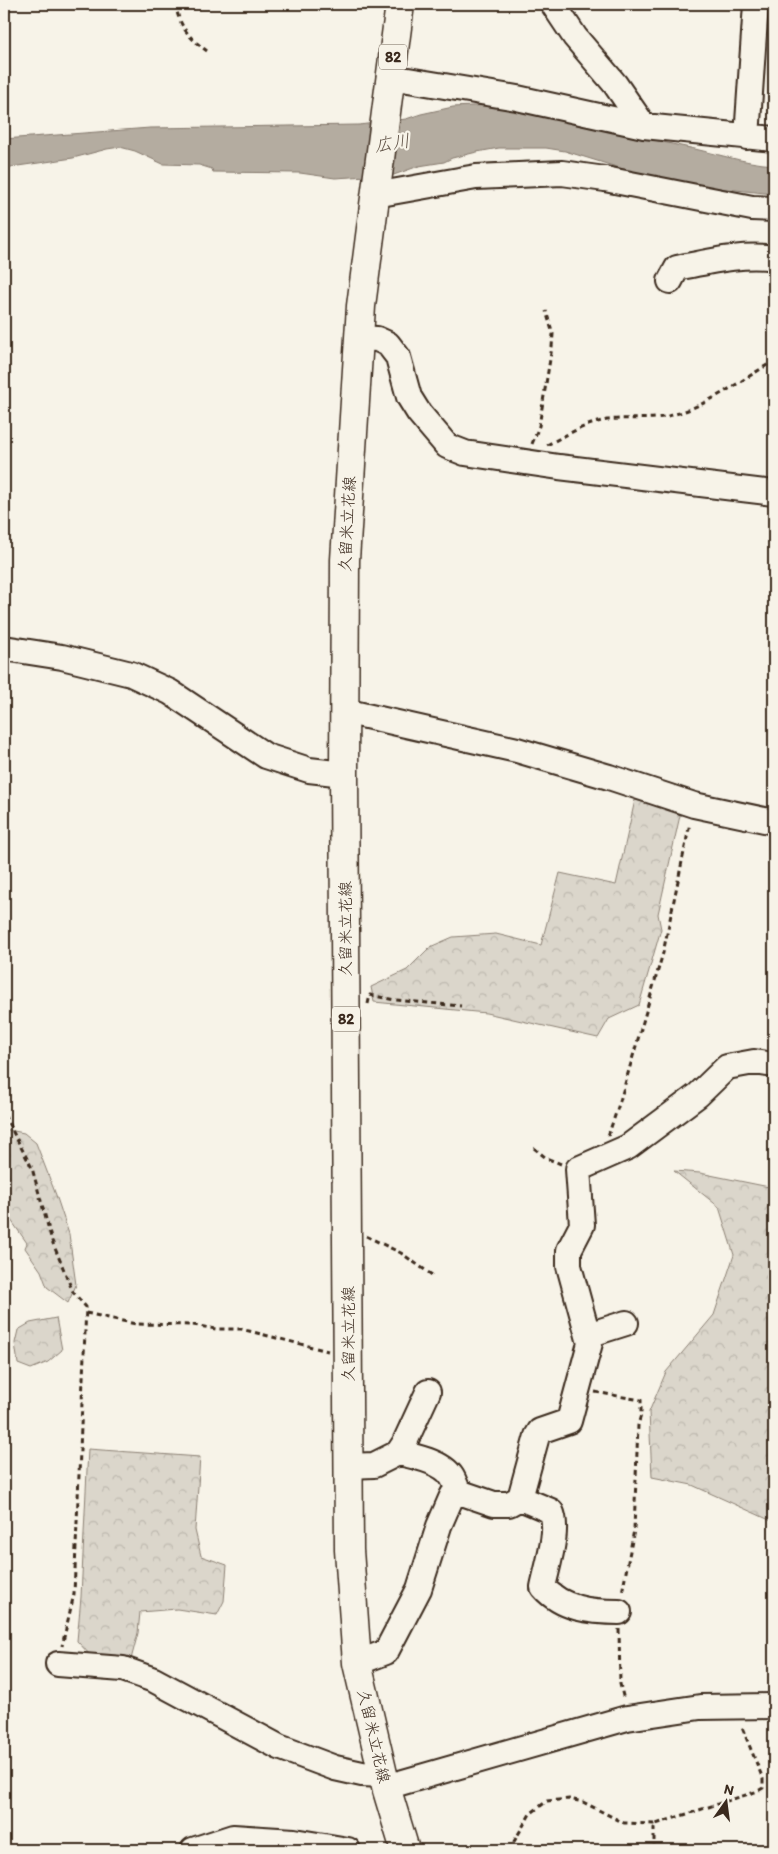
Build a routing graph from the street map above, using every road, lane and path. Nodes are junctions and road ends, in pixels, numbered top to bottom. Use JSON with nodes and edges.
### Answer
{"nodes":[{"id":1,"x":175,"y":4,"type":"edge"},
{"id":2,"x":400,"y":4,"type":"edge"},
{"id":3,"x":553,"y":4,"type":"edge"},
{"id":4,"x":756,"y":4,"type":"edge"},
{"id":5,"x":207,"y":51,"type":"dead end"},
{"id":6,"x":390,"y":76,"type":"junction"},
{"id":7,"x":644,"y":126,"type":"junction"},
{"id":8,"x":747,"y":138,"type":"junction"},
{"id":9,"x":774,"y":139,"type":"edge"},
{"id":10,"x":376,"y":189,"type":"junction"},
{"id":11,"x":774,"y":209,"type":"edge"},
{"id":12,"x":774,"y":258,"type":"edge"},
{"id":13,"x":670,"y":281,"type":"dead end"},
{"id":14,"x":546,"y":311,"type":"dead end"},
{"id":15,"x":358,"y":338,"type":"junction"},
{"id":16,"x":774,"y":360,"type":"edge"},
{"id":17,"x":527,"y":458,"type":"junction"},
{"id":18,"x":774,"y":493,"type":"edge"},
{"id":19,"x":4,"y":648,"type":"edge"},
{"id":20,"x":344,"y":711,"type":"junction"},
{"id":21,"x":344,"y":774,"type":"junction"},
{"id":22,"x":694,"y":805,"type":"junction"},
{"id":23,"x":774,"y":822,"type":"edge"},
{"id":24,"x":368,"y":1004,"type":"dead end"},
{"id":25,"x":461,"y":1006,"type":"dead end"},
{"id":26,"x":774,"y":1065,"type":"edge"},
{"id":27,"x":4,"y":1115,"type":"edge"},
{"id":28,"x":534,"y":1148,"type":"dead end"},
{"id":29,"x":599,"y":1159,"type":"junction"},
{"id":30,"x":578,"y":1169,"type":"junction"},
{"id":31,"x":362,"y":1234,"type":"dead end"},
{"id":32,"x":432,"y":1275,"type":"dead end"},
{"id":33,"x":86,"y":1313,"type":"junction"},
{"id":34,"x":626,"y":1323,"type":"dead end"},
{"id":35,"x":588,"y":1335,"type":"junction"},
{"id":36,"x":348,"y":1356,"type":"junction"},
{"id":37,"x":578,"y":1388,"type":"junction"},
{"id":38,"x":428,"y":1392,"type":"dead end"},
{"id":39,"x":398,"y":1454,"type":"junction"},
{"id":40,"x":348,"y":1466,"type":"junction"},
{"id":41,"x":458,"y":1492,"type":"junction"},
{"id":42,"x":520,"y":1498,"type":"junction"},
{"id":43,"x":619,"y":1612,"type":"junction"},
{"id":44,"x":357,"y":1662,"type":"junction"},
{"id":45,"x":58,"y":1664,"type":"joint"},
{"id":46,"x":734,"y":1706,"type":"junction"},
{"id":47,"x":774,"y":1706,"type":"edge"},
{"id":48,"x":634,"y":1717,"type":"junction"},
{"id":49,"x":384,"y":1781,"type":"junction"},
{"id":50,"x":656,"y":1824,"type":"junction"},
{"id":51,"x":192,"y":1850,"type":"edge"},
{"id":52,"x":348,"y":1850,"type":"edge"},
{"id":53,"x":405,"y":1850,"type":"edge"},
{"id":54,"x":509,"y":1850,"type":"edge"},
{"id":55,"x":654,"y":1850,"type":"edge"}],
"edges":[{"from":1,"to":5,"type":"path"},
{"from":2,"to":6,"type":"main road","name":"久留米立花線","number":"82"},
{"from":3,"to":7,"type":"street"},
{"from":4,"to":8,"type":"street"},
{"from":6,"to":7,"type":"street"},
{"from":6,"to":10,"type":"main road","name":"久留米立花線","number":"82"},
{"from":7,"to":8,"type":"street"},
{"from":8,"to":9,"type":"street"},
{"from":10,"to":11,"type":"street"},
{"from":10,"to":15,"type":"main road","name":"久留米立花線","number":"82"},
{"from":12,"to":13,"type":"street"},
{"from":14,"to":17,"type":"path"},
{"from":15,"to":17,"type":"street"},
{"from":15,"to":20,"type":"main road","name":"久留米立花線","number":"82"},
{"from":16,"to":17,"type":"path"},
{"from":17,"to":18,"type":"street"},
{"from":19,"to":21,"type":"street"},
{"from":20,"to":21,"type":"main road","name":"久留米立花線","number":"82"},
{"from":20,"to":22,"type":"street"},
{"from":21,"to":36,"type":"main road","name":"久留米立花線","number":"82"},
{"from":22,"to":23,"type":"street"},
{"from":22,"to":29,"type":"path"},
{"from":24,"to":25,"type":"path"},
{"from":26,"to":29,"type":"street"},
{"from":27,"to":33,"type":"path"},
{"from":28,"to":30,"type":"path"},
{"from":29,"to":30,"type":"street"},
{"from":30,"to":35,"type":"street"},
{"from":31,"to":32,"type":"path"},
{"from":33,"to":36,"type":"path"},
{"from":33,"to":45,"type":"path"},
{"from":34,"to":35,"type":"street"},
{"from":35,"to":37,"type":"street"},
{"from":36,"to":40,"type":"main road","name":"久留米立花線","number":"82"},
{"from":37,"to":42,"type":"street"},
{"from":37,"to":43,"type":"path"},
{"from":38,"to":39,"type":"street"},
{"from":39,"to":40,"type":"street"},
{"from":39,"to":41,"type":"street"},
{"from":40,"to":44,"type":"main road","name":"久留米立花線","number":"82"},
{"from":41,"to":42,"type":"street"},
{"from":41,"to":44,"type":"street"},
{"from":42,"to":43,"type":"street"},
{"from":43,"to":48,"type":"path"},
{"from":44,"to":49,"type":"main road","name":"久留米立花線","number":"82"},
{"from":45,"to":49,"type":"street"},
{"from":46,"to":47,"type":"street"},
{"from":46,"to":48,"type":"street"},
{"from":46,"to":50,"type":"path"},
{"from":48,"to":49,"type":"street"},
{"from":49,"to":53,"type":"main road","name":"久留米立花線","number":"82"},
{"from":50,"to":54,"type":"path"},
{"from":50,"to":55,"type":"path"},
{"from":51,"to":52,"type":"street"}]}
